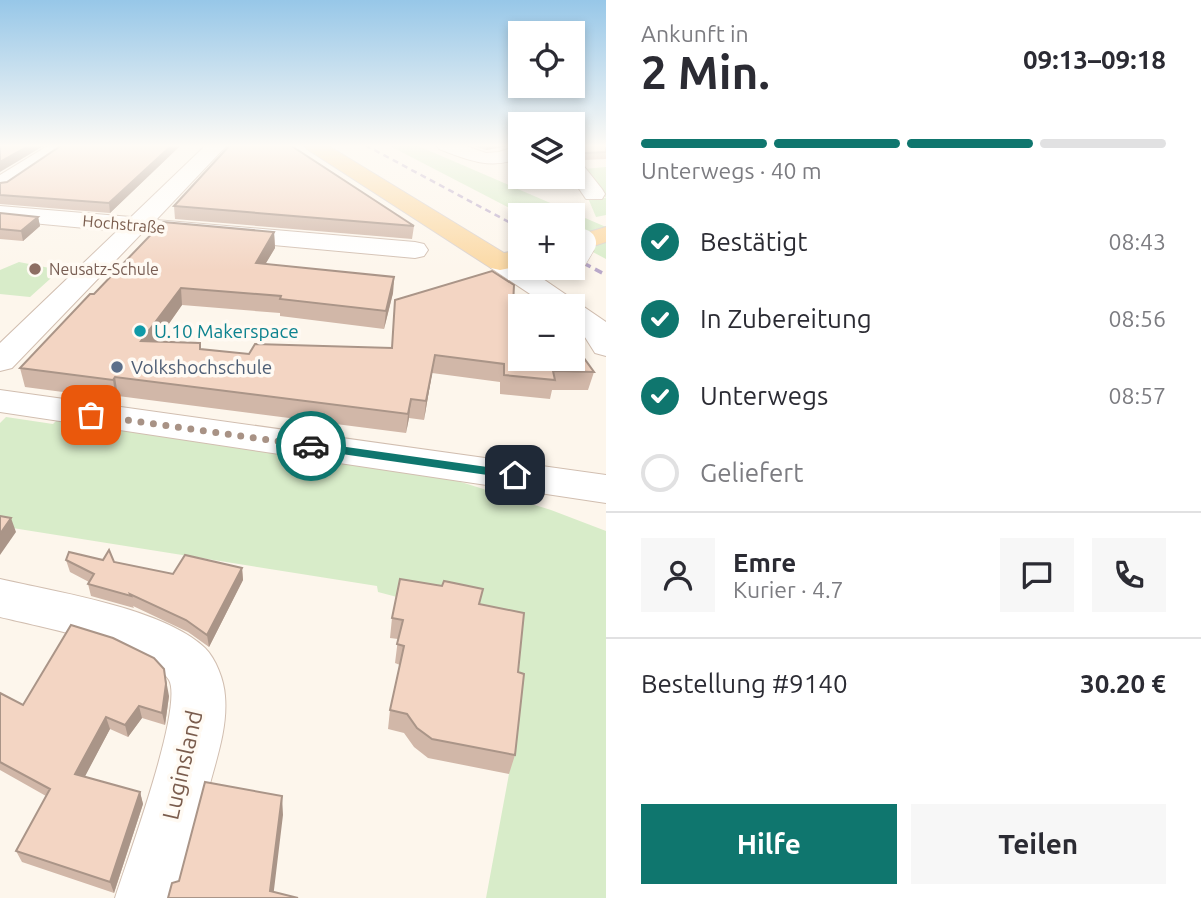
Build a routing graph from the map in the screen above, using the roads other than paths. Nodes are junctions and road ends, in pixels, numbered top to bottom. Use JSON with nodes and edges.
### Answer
{"nodes":[{"id":1,"x":177,"y":187,"type":"edge"},
{"id":2,"x":385,"y":187,"type":"edge"},
{"id":3,"x":589,"y":187,"type":"edge"},
{"id":4,"x":594,"y":194,"type":"dead end"},
{"id":5,"x":0,"y":213,"type":"edge"},
{"id":6,"x":138,"y":226,"type":"junction"},
{"id":7,"x":415,"y":250,"type":"dead end"},
{"id":8,"x":508,"y":259,"type":"edge"},
{"id":9,"x":535,"y":280,"type":"edge"},
{"id":10,"x":552,"y":294,"type":"edge"},
{"id":11,"x":585,"y":323,"type":"edge"},
{"id":12,"x":606,"y":346,"type":"edge"},
{"id":13,"x":0,"y":361,"type":"edge"},
{"id":14,"x":0,"y":401,"type":"edge"},
{"id":15,"x":541,"y":479,"type":"junction"},
{"id":16,"x":606,"y":489,"type":"edge"},
{"id":17,"x":606,"y":512,"type":"edge"},
{"id":18,"x":0,"y":598,"type":"edge"},
{"id":19,"x":148,"y":898,"type":"edge"}],
"edges":[{"from":1,"to":6,"type":"street"},
{"from":2,"to":8,"type":"main road"},
{"from":3,"to":4,"type":"street"},
{"from":5,"to":6,"type":"street","name":"Hochstraße"},
{"from":6,"to":7,"type":"street","name":"Hochstraße"},
{"from":6,"to":13,"type":"street"},
{"from":9,"to":10,"type":"street"},
{"from":11,"to":12,"type":"street"},
{"from":14,"to":15,"type":"street"},
{"from":15,"to":16,"type":"street"},
{"from":15,"to":17,"type":"street"},
{"from":18,"to":19,"type":"street","name":"Luginsland"}]}
